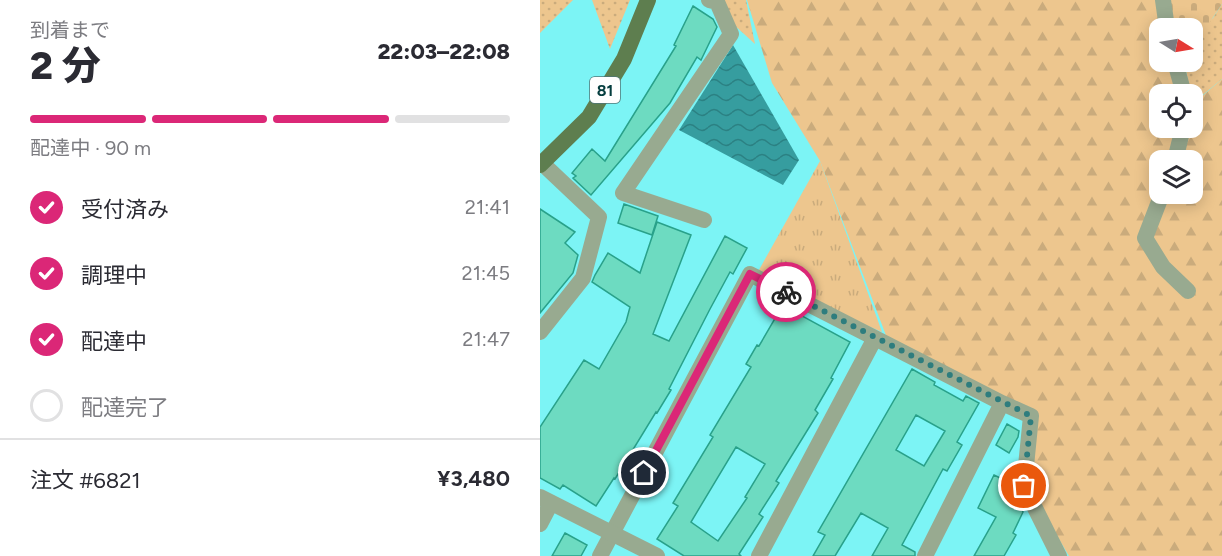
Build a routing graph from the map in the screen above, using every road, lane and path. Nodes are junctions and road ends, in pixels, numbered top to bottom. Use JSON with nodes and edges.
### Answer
{"nodes":[{"id":1,"x":648,"y":0,"type":"edge"},
{"id":2,"x":709,"y":0,"type":"edge"},
{"id":3,"x":1163,"y":0,"type":"edge"},
{"id":4,"x":1166,"y":18,"type":"edge"},
{"id":5,"x":541,"y":164,"type":"edge"},
{"id":6,"x":1158,"y":204,"type":"edge"},
{"id":7,"x":704,"y":220,"type":"dead end"},
{"id":8,"x":1188,"y":291,"type":"dead end"},
{"id":9,"x":540,"y":332,"type":"edge"},
{"id":10,"x":875,"y":338,"type":"junction"},
{"id":11,"x":1002,"y":403,"type":"junction"},
{"id":12,"x":545,"y":500,"type":"edge"},
{"id":13,"x":540,"y":524,"type":"edge"},
{"id":14,"x":612,"y":532,"type":"junction"},
{"id":15,"x":600,"y":556,"type":"edge"},
{"id":16,"x":657,"y":556,"type":"edge"},
{"id":17,"x":759,"y":556,"type":"edge"},
{"id":18,"x":926,"y":556,"type":"edge"},
{"id":19,"x":1059,"y":556,"type":"edge"}],
"edges":[{"from":1,"to":5,"type":"main road","number":"81"},
{"from":2,"to":7,"type":"street"},
{"from":3,"to":4,"type":"street"},
{"from":5,"to":9,"type":"street"},
{"from":6,"to":8,"type":"street"},
{"from":10,"to":11,"type":"street"},
{"from":10,"to":14,"type":"street"},
{"from":10,"to":17,"type":"street"},
{"from":11,"to":18,"type":"street"},
{"from":11,"to":19,"type":"street"},
{"from":12,"to":13,"type":"street"},
{"from":12,"to":14,"type":"street"},
{"from":14,"to":15,"type":"street"},
{"from":14,"to":16,"type":"street"}]}
